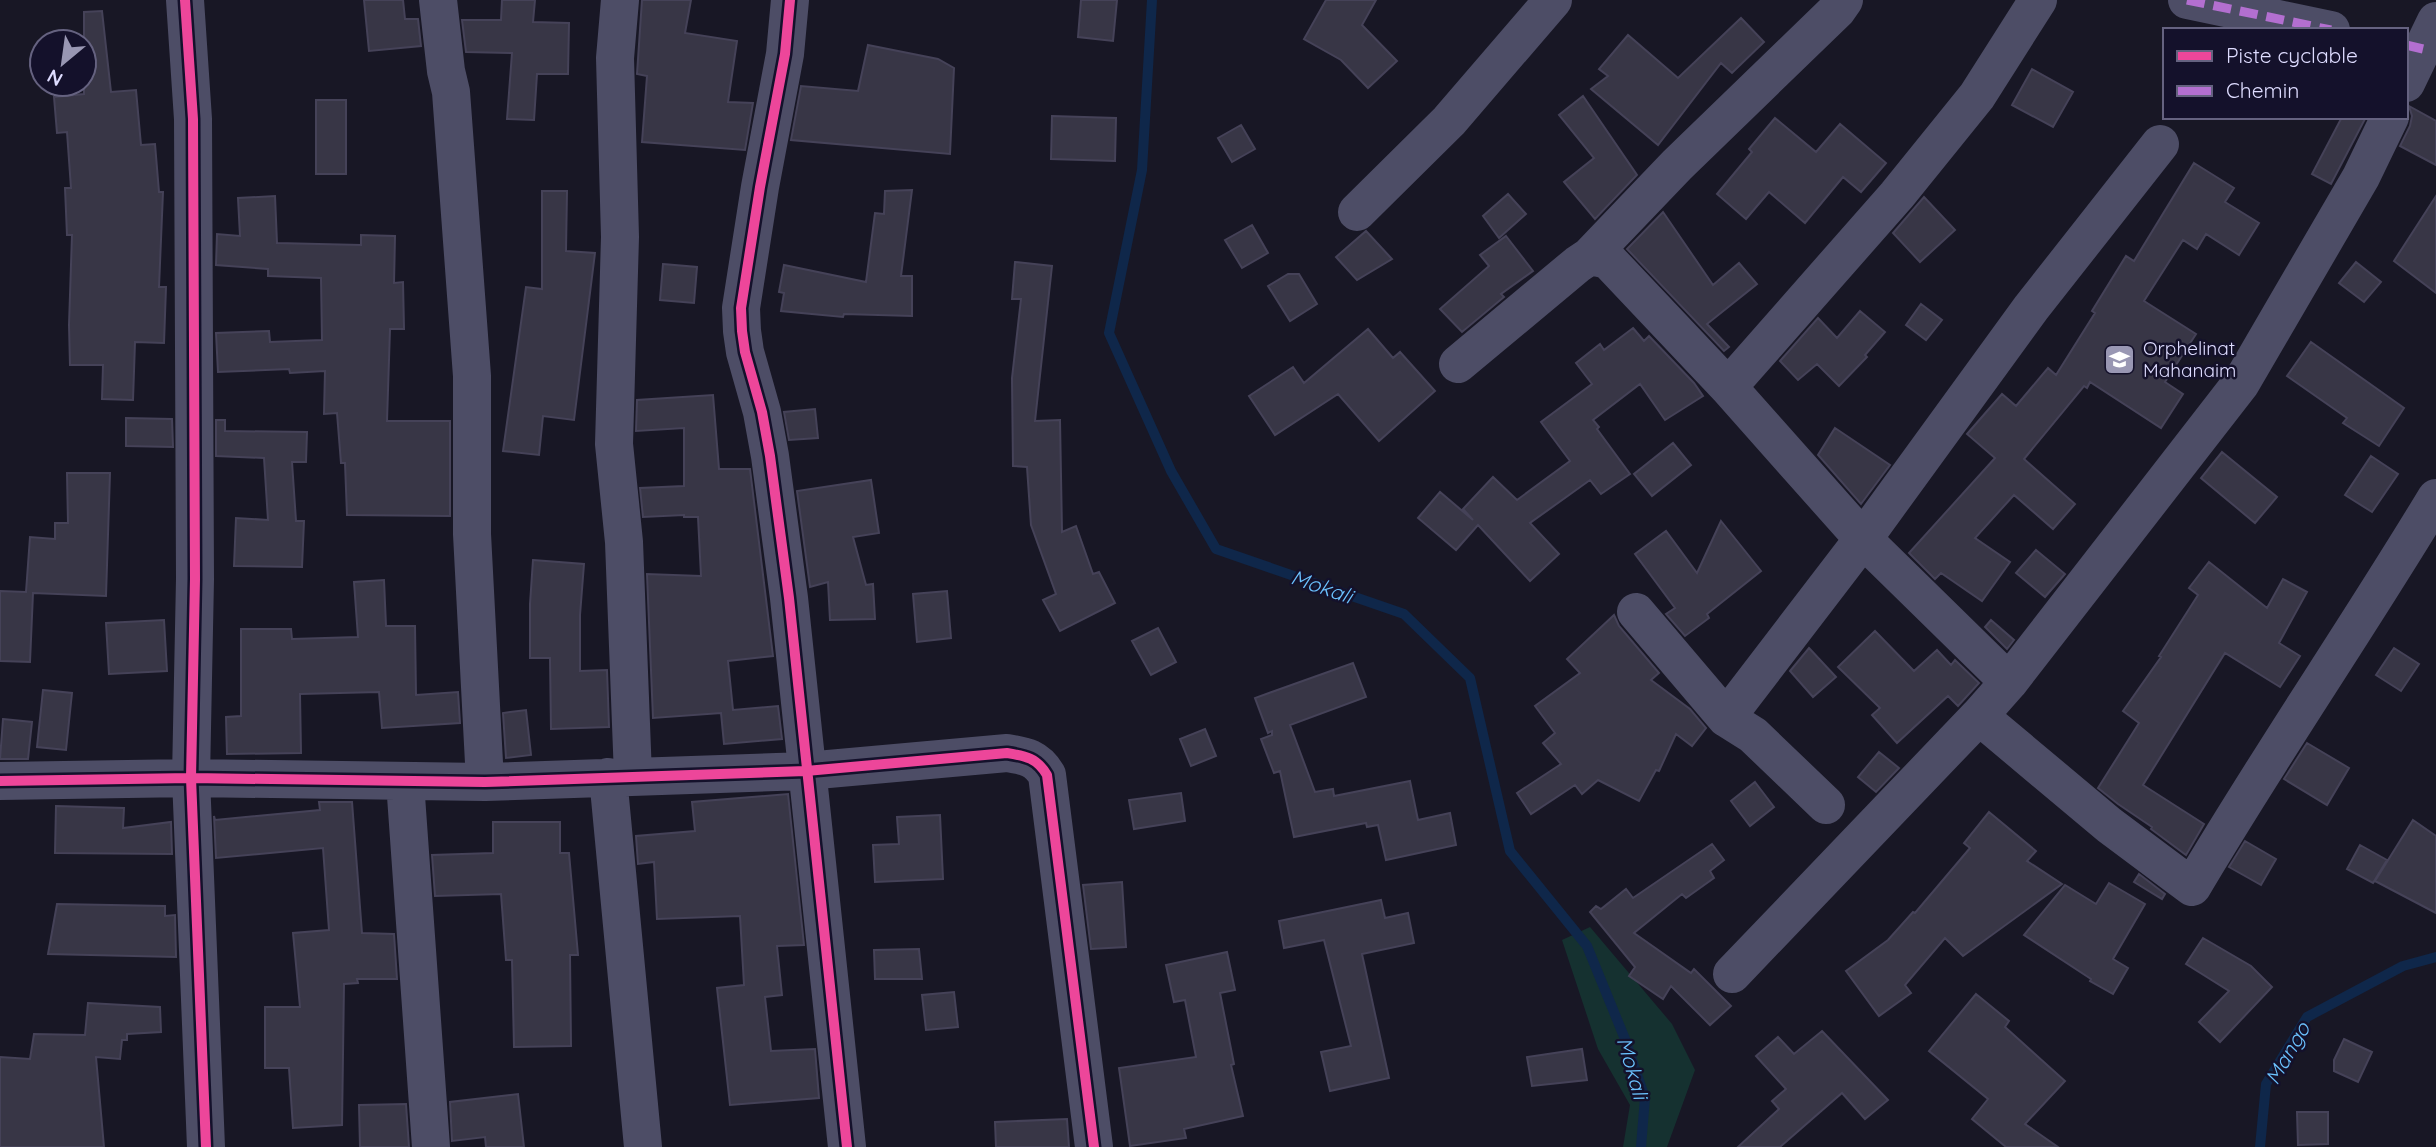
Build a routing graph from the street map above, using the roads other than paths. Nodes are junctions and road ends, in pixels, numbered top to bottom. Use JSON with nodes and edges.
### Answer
{"nodes":[{"id":1,"x":185,"y":0,"type":"edge"},
{"id":2,"x":438,"y":0,"type":"edge"},
{"id":3,"x":620,"y":0,"type":"edge"},
{"id":4,"x":790,"y":0,"type":"edge"},
{"id":5,"x":1553,"y":0,"type":"edge"},
{"id":6,"x":1844,"y":0,"type":"edge"},
{"id":7,"x":2038,"y":0,"type":"edge"},
{"id":8,"x":2187,"y":0,"type":"edge"},
{"id":9,"x":2321,"y":28,"type":"edge"},
{"id":10,"x":2422,"y":38,"type":"edge"},
{"id":11,"x":2408,"y":77,"type":"edge"},
{"id":12,"x":2389,"y":119,"type":"edge"},
{"id":13,"x":2160,"y":144,"type":"dead end"},
{"id":14,"x":1357,"y":212,"type":"dead end"},
{"id":15,"x":1590,"y":256,"type":"junction"},
{"id":16,"x":1458,"y":364,"type":"dead end"},
{"id":17,"x":1728,"y":387,"type":"junction"},
{"id":18,"x":2436,"y":498,"type":"edge"},
{"id":19,"x":1864,"y":539,"type":"junction"},
{"id":20,"x":1636,"y":612,"type":"dead end"},
{"id":21,"x":2009,"y":682,"type":"junction"},
{"id":22,"x":1979,"y":716,"type":"junction"},
{"id":23,"x":1726,"y":718,"type":"junction"},
{"id":24,"x":806,"y":771,"type":"junction"},
{"id":25,"x":621,"y":776,"type":"junction"},
{"id":26,"x":191,"y":778,"type":"junction"},
{"id":27,"x":0,"y":781,"type":"edge"},
{"id":28,"x":405,"y":782,"type":"junction"},
{"id":29,"x":485,"y":782,"type":"junction"},
{"id":30,"x":1826,"y":805,"type":"dead end"},
{"id":31,"x":1732,"y":974,"type":"dead end"},
{"id":32,"x":205,"y":1147,"type":"edge"},
{"id":33,"x":431,"y":1147,"type":"edge"},
{"id":34,"x":643,"y":1147,"type":"edge"},
{"id":35,"x":848,"y":1147,"type":"edge"},
{"id":36,"x":1094,"y":1147,"type":"edge"}],
"edges":[{"from":1,"to":26,"type":"street"},
{"from":2,"to":29,"type":"street"},
{"from":3,"to":25,"type":"street"},
{"from":4,"to":24,"type":"street"},
{"from":5,"to":14,"type":"street"},
{"from":6,"to":15,"type":"street"},
{"from":7,"to":17,"type":"street"},
{"from":8,"to":9,"type":"street"},
{"from":10,"to":11,"type":"street"},
{"from":12,"to":21,"type":"street"},
{"from":13,"to":19,"type":"street"},
{"from":15,"to":16,"type":"street"},
{"from":15,"to":17,"type":"street"},
{"from":17,"to":19,"type":"street"},
{"from":18,"to":22,"type":"street"},
{"from":19,"to":21,"type":"street"},
{"from":19,"to":23,"type":"street"},
{"from":20,"to":23,"type":"street"},
{"from":21,"to":22,"type":"street"},
{"from":22,"to":31,"type":"street"},
{"from":23,"to":30,"type":"street"},
{"from":24,"to":25,"type":"street"},
{"from":24,"to":35,"type":"street"},
{"from":24,"to":36,"type":"street"},
{"from":25,"to":29,"type":"street"},
{"from":25,"to":34,"type":"street"},
{"from":26,"to":27,"type":"street"},
{"from":26,"to":28,"type":"street"},
{"from":26,"to":32,"type":"street"},
{"from":28,"to":29,"type":"street"},
{"from":28,"to":33,"type":"street"}]}
